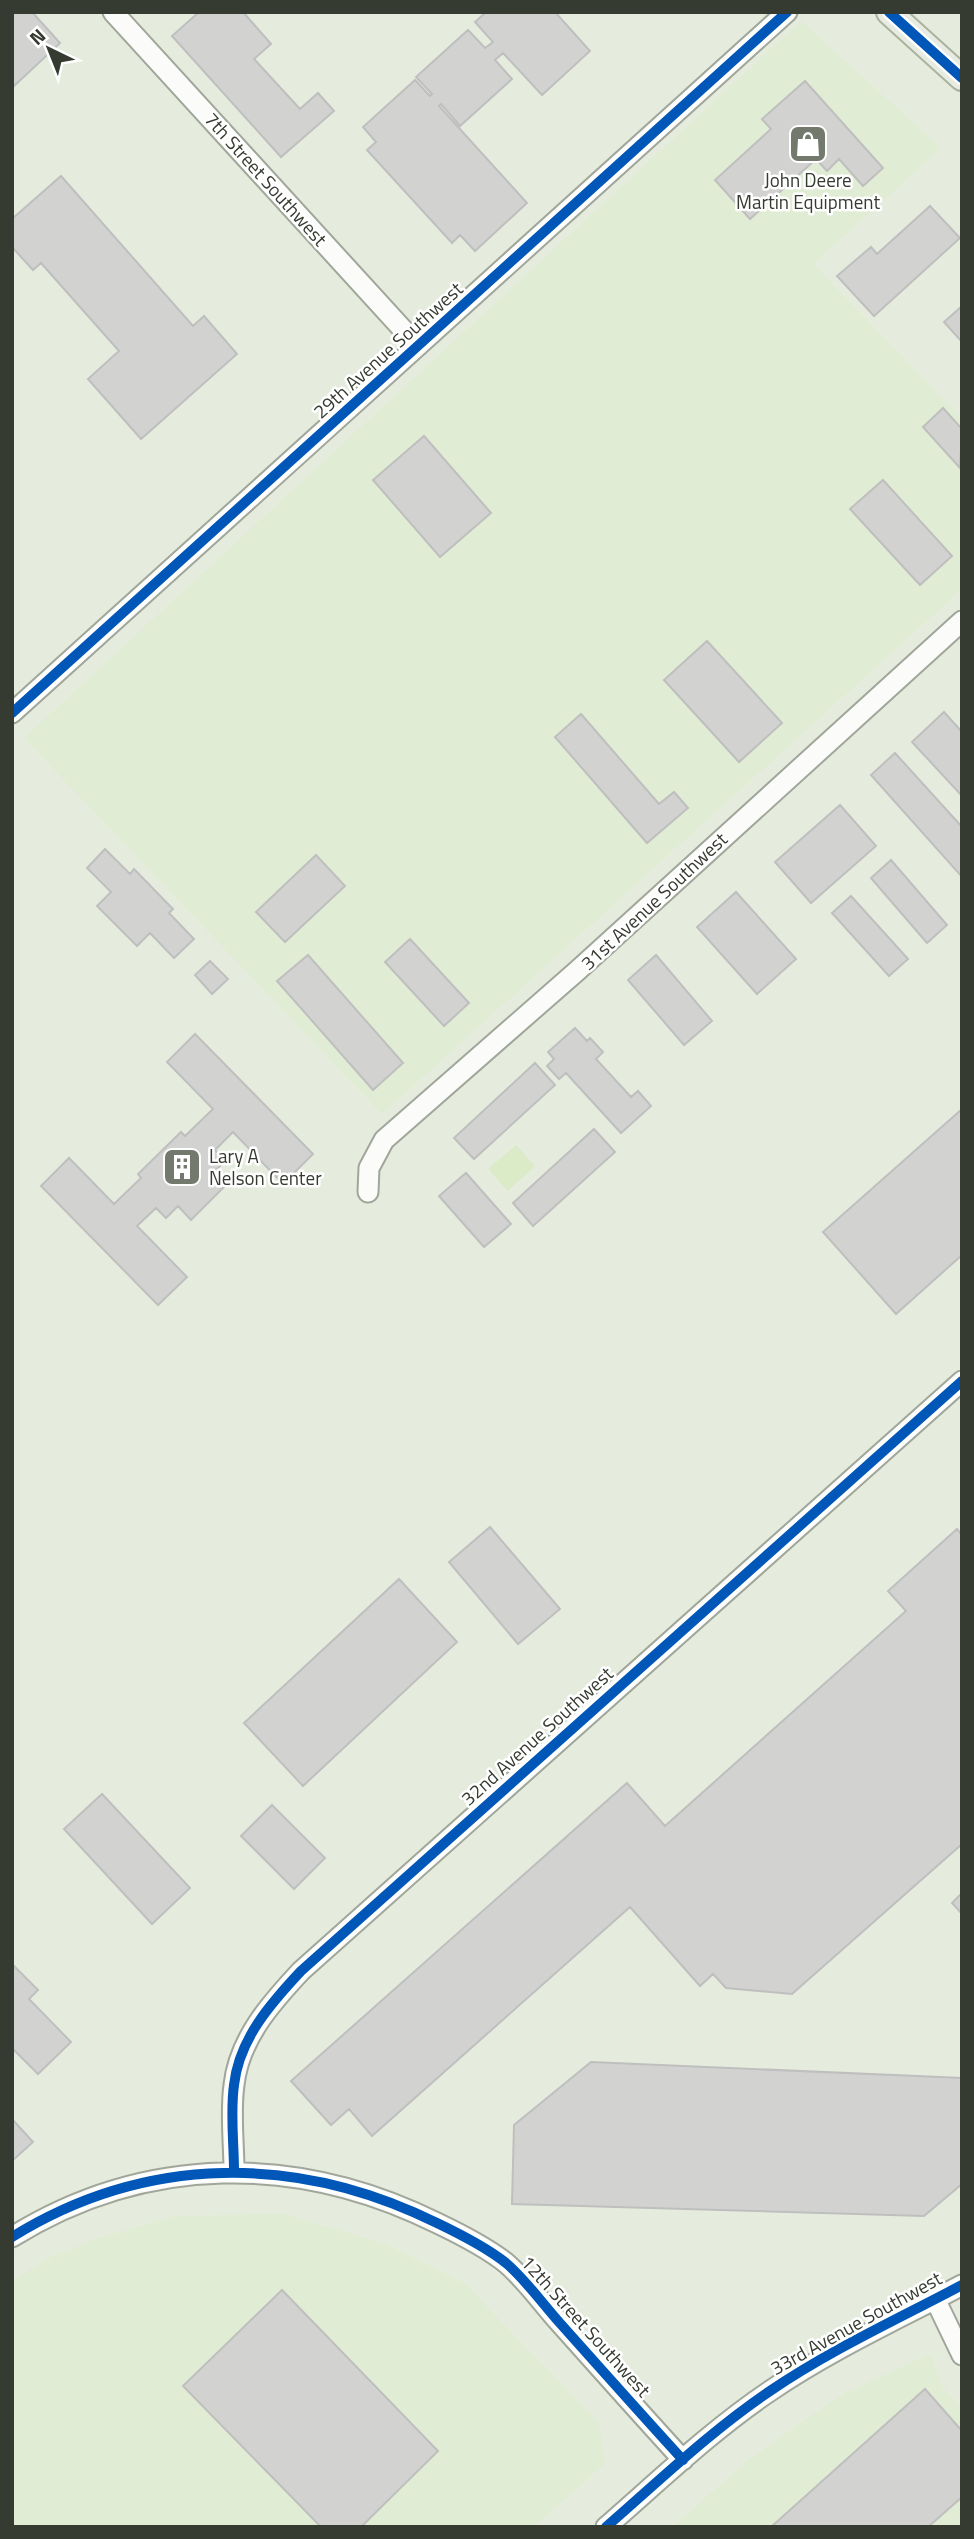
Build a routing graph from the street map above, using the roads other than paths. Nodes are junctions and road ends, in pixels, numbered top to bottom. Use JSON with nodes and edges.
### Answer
{"nodes":[{"id":1,"x":113,"y":12,"type":"edge"},
{"id":2,"x":787,"y":12,"type":"edge"},
{"id":3,"x":889,"y":12,"type":"edge"},
{"id":4,"x":962,"y":78,"type":"edge"},
{"id":5,"x":418,"y":346,"type":"junction"},
{"id":6,"x":962,"y":621,"type":"edge"},
{"id":7,"x":12,"y":713,"type":"edge"},
{"id":8,"x":368,"y":1192,"type":"dead end"},
{"id":9,"x":962,"y":1381,"type":"edge"},
{"id":10,"x":234,"y":2171,"type":"junction"},
{"id":11,"x":12,"y":2237,"type":"edge"},
{"id":12,"x":962,"y":2285,"type":"edge"},
{"id":13,"x":935,"y":2299,"type":"junction"},
{"id":14,"x":962,"y":2355,"type":"edge"},
{"id":15,"x":683,"y":2460,"type":"junction"},
{"id":16,"x":606,"y":2527,"type":"edge"}],
"edges":[{"from":1,"to":5,"type":"street","name":"7th Street Southwest"},
{"from":2,"to":5,"type":"street","name":"29th Avenue Southwest"},
{"from":3,"to":4,"type":"main road"},
{"from":5,"to":7,"type":"street","name":"29th Avenue Southwest"},
{"from":6,"to":8,"type":"street","name":"31st Avenue Southwest"},
{"from":9,"to":10,"type":"street","name":"32nd Avenue Southwest"},
{"from":10,"to":11,"type":"street","name":"12th Street Southwest"},
{"from":10,"to":15,"type":"street","name":"12th Street Southwest"},
{"from":12,"to":13,"type":"street","name":"33rd Avenue Southwest"},
{"from":13,"to":14,"type":"street"},
{"from":13,"to":15,"type":"street","name":"33rd Avenue Southwest"},
{"from":15,"to":16,"type":"street","name":"33rd Avenue Southwest"}]}
